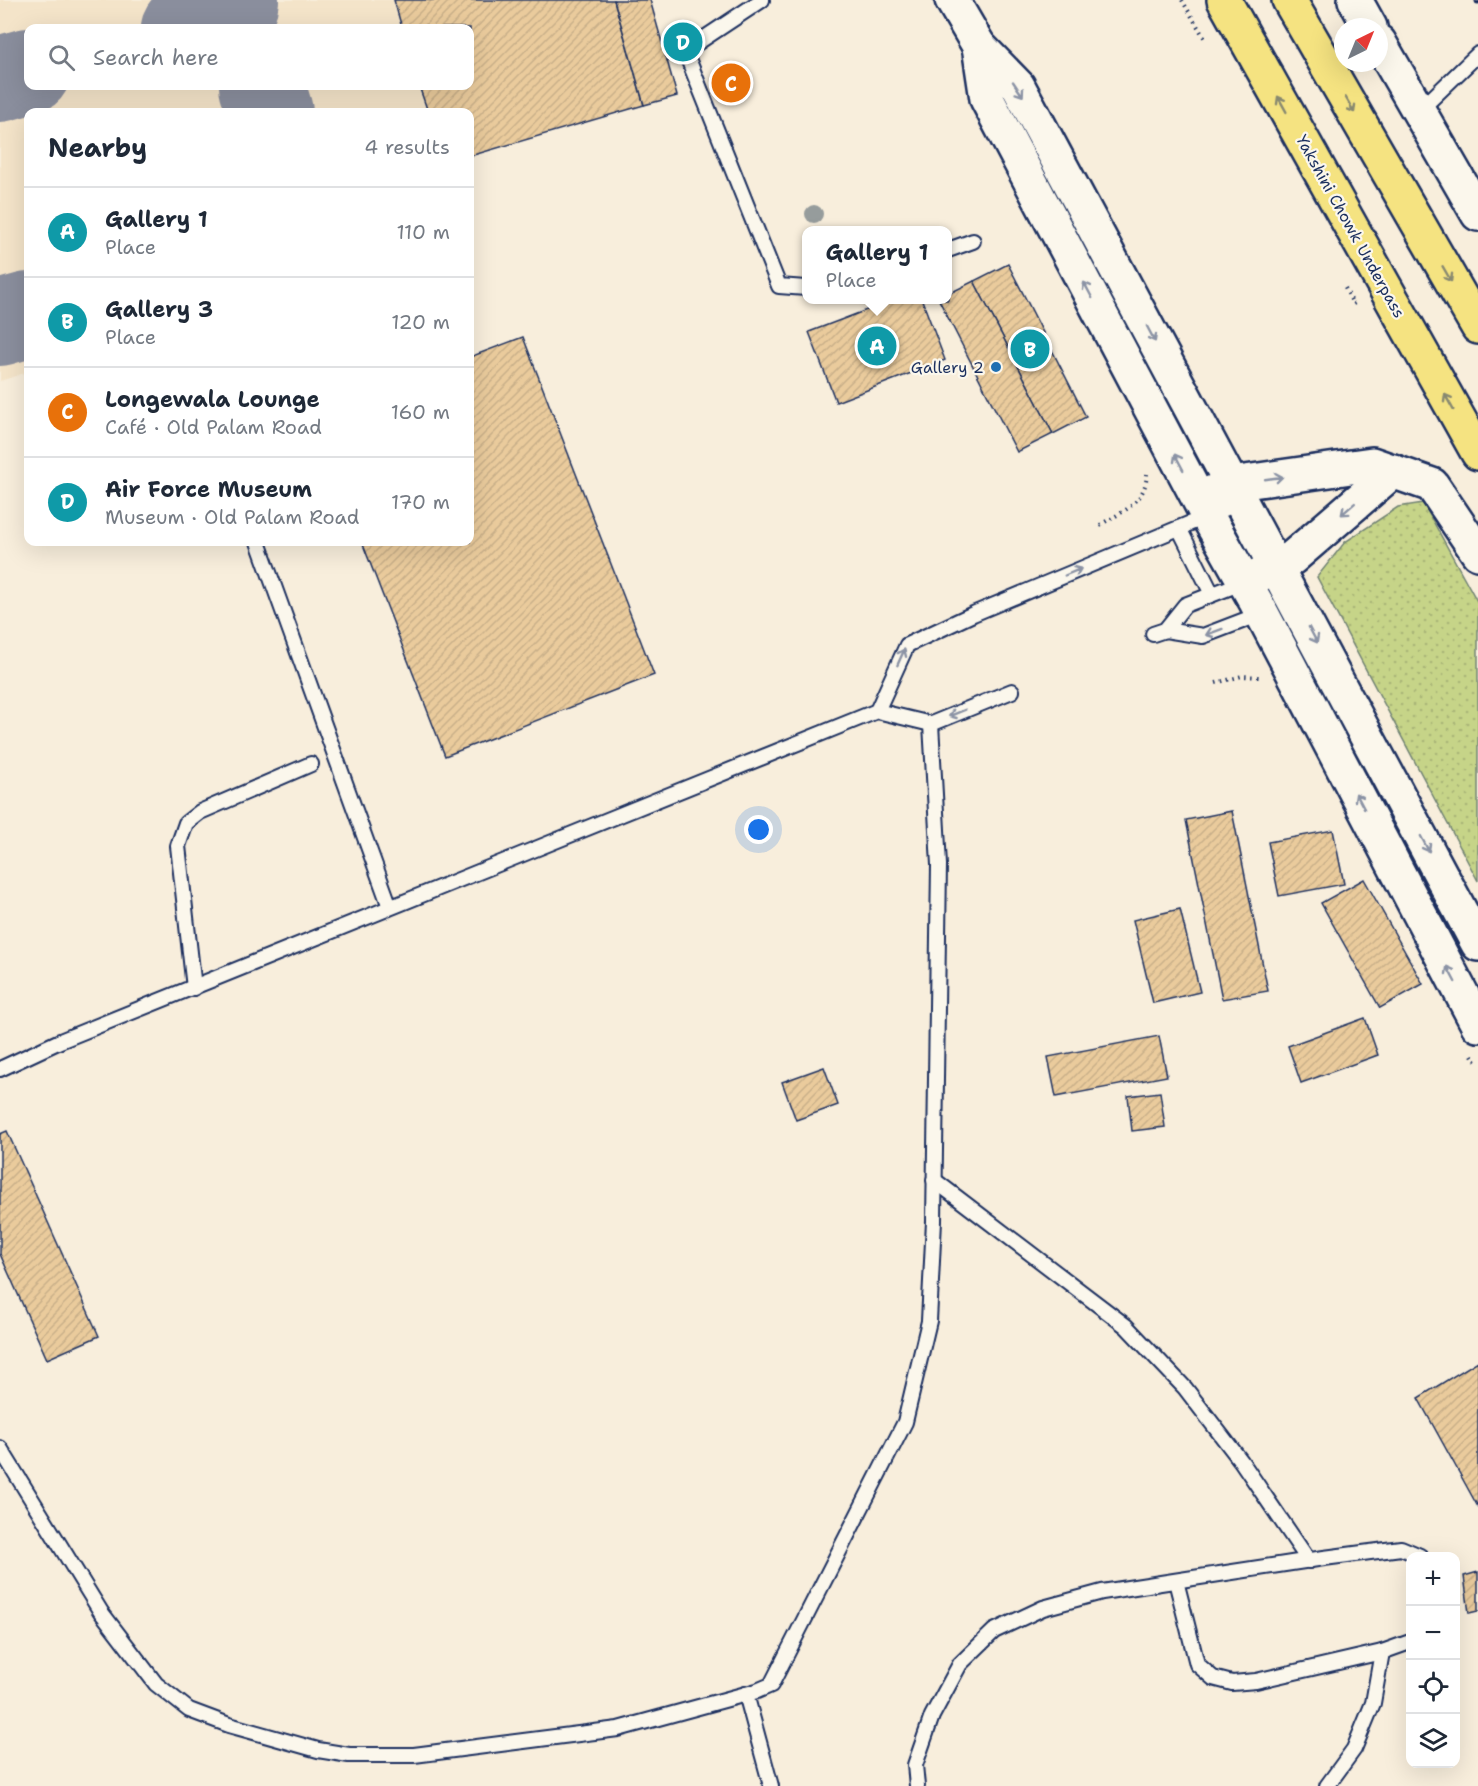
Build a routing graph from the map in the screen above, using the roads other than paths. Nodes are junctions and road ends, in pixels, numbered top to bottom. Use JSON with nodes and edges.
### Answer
{"nodes":[{"id":1,"x":762,"y":0,"type":"edge"},
{"id":2,"x":952,"y":0,"type":"edge"},
{"id":3,"x":1224,"y":0,"type":"edge"},
{"id":4,"x":1289,"y":0,"type":"edge"},
{"id":5,"x":1355,"y":0,"type":"edge"},
{"id":6,"x":1365,"y":18,"type":"edge"},
{"id":7,"x":979,"y":46,"type":"junction"},
{"id":8,"x":1478,"y":54,"type":"edge"},
{"id":9,"x":1388,"y":58,"type":"edge"},
{"id":10,"x":1419,"y":111,"type":"junction"},
{"id":11,"x":1478,"y":214,"type":"edge"},
{"id":12,"x":973,"y":241,"type":"dead end"},
{"id":13,"x":952,"y":249,"type":"edge"},
{"id":14,"x":802,"y":288,"type":"edge"},
{"id":15,"x":1478,"y":327,"type":"edge"},
{"id":16,"x":1478,"y":453,"type":"edge"},
{"id":17,"x":1392,"y":471,"type":"junction"},
{"id":18,"x":1236,"y":493,"type":"junction"},
{"id":19,"x":1195,"y":514,"type":"junction"},
{"id":20,"x":259,"y":546,"type":"edge"},
{"id":21,"x":1478,"y":553,"type":"edge"},
{"id":22,"x":1276,"y":566,"type":"junction"},
{"id":23,"x":1244,"y":582,"type":"junction"},
{"id":24,"x":1212,"y":594,"type":"junction"},
{"id":25,"x":1278,"y":606,"type":"junction"},
{"id":26,"x":1012,"y":691,"type":"dead end"},
{"id":27,"x":877,"y":711,"type":"junction"},
{"id":28,"x":931,"y":724,"type":"junction"},
{"id":29,"x":311,"y":765,"type":"dead end"},
{"id":30,"x":390,"y":907,"type":"junction"},
{"id":31,"x":1478,"y":944,"type":"edge"},
{"id":32,"x":194,"y":988,"type":"junction"},
{"id":33,"x":1478,"y":1025,"type":"edge"},
{"id":34,"x":0,"y":1069,"type":"edge"},
{"id":35,"x":934,"y":1180,"type":"junction"},
{"id":36,"x":0,"y":1448,"type":"edge"},
{"id":37,"x":1409,"y":1552,"type":"edge"},
{"id":38,"x":1309,"y":1561,"type":"junction"},
{"id":39,"x":1176,"y":1581,"type":"junction"},
{"id":40,"x":1406,"y":1643,"type":"edge"},
{"id":41,"x":1382,"y":1652,"type":"junction"},
{"id":42,"x":746,"y":1695,"type":"junction"},
{"id":43,"x":771,"y":1786,"type":"edge"},
{"id":44,"x":917,"y":1786,"type":"edge"},
{"id":45,"x":1327,"y":1786,"type":"edge"}],
"edges":[{"from":1,"to":14,"type":"lane"},
{"from":2,"to":7,"type":"street"},
{"from":16,"to":3,"type":"main road","name":"Yakshini Chowk Underpass","one_way":true},
{"from":4,"to":15,"type":"main road","one_way":true},
{"from":5,"to":6,"type":"street"},
{"from":7,"to":18,"type":"street","one_way":true},
{"from":19,"to":7,"type":"street","one_way":true},
{"from":8,"to":10,"type":"lane"},
{"from":9,"to":10,"type":"street"},
{"from":10,"to":11,"type":"street"},
{"from":12,"to":13,"type":"lane"},
{"from":18,"to":17,"type":"street","one_way":true},
{"from":17,"to":21,"type":"street"},
{"from":17,"to":22,"type":"street","one_way":true},
{"from":18,"to":19,"type":"street"},
{"from":18,"to":22,"type":"street"},
{"from":19,"to":23,"type":"street"},
{"from":19,"to":24,"type":"lane"},
{"from":27,"to":19,"type":"lane","one_way":true},
{"from":20,"to":30,"type":"lane"},
{"from":22,"to":23,"type":"street"},
{"from":22,"to":25,"type":"street"},
{"from":23,"to":24,"type":"lane"},
{"from":23,"to":25,"type":"street"},
{"from":25,"to":24,"type":"lane","one_way":true},
{"from":25,"to":31,"type":"street","one_way":true},
{"from":33,"to":25,"type":"street","one_way":true},
{"from":26,"to":28,"type":"lane","one_way":true},
{"from":27,"to":28,"type":"lane"},
{"from":27,"to":30,"type":"lane"},
{"from":28,"to":35,"type":"lane"},
{"from":29,"to":32,"type":"lane"},
{"from":30,"to":32,"type":"lane"},
{"from":32,"to":34,"type":"lane"},
{"from":35,"to":38,"type":"lane"},
{"from":35,"to":42,"type":"lane"},
{"from":36,"to":42,"type":"lane"},
{"from":37,"to":38,"type":"lane"},
{"from":38,"to":39,"type":"lane"},
{"from":39,"to":41,"type":"lane"},
{"from":39,"to":44,"type":"lane"},
{"from":40,"to":41,"type":"lane"},
{"from":41,"to":45,"type":"lane"},
{"from":42,"to":43,"type":"lane"}]}
